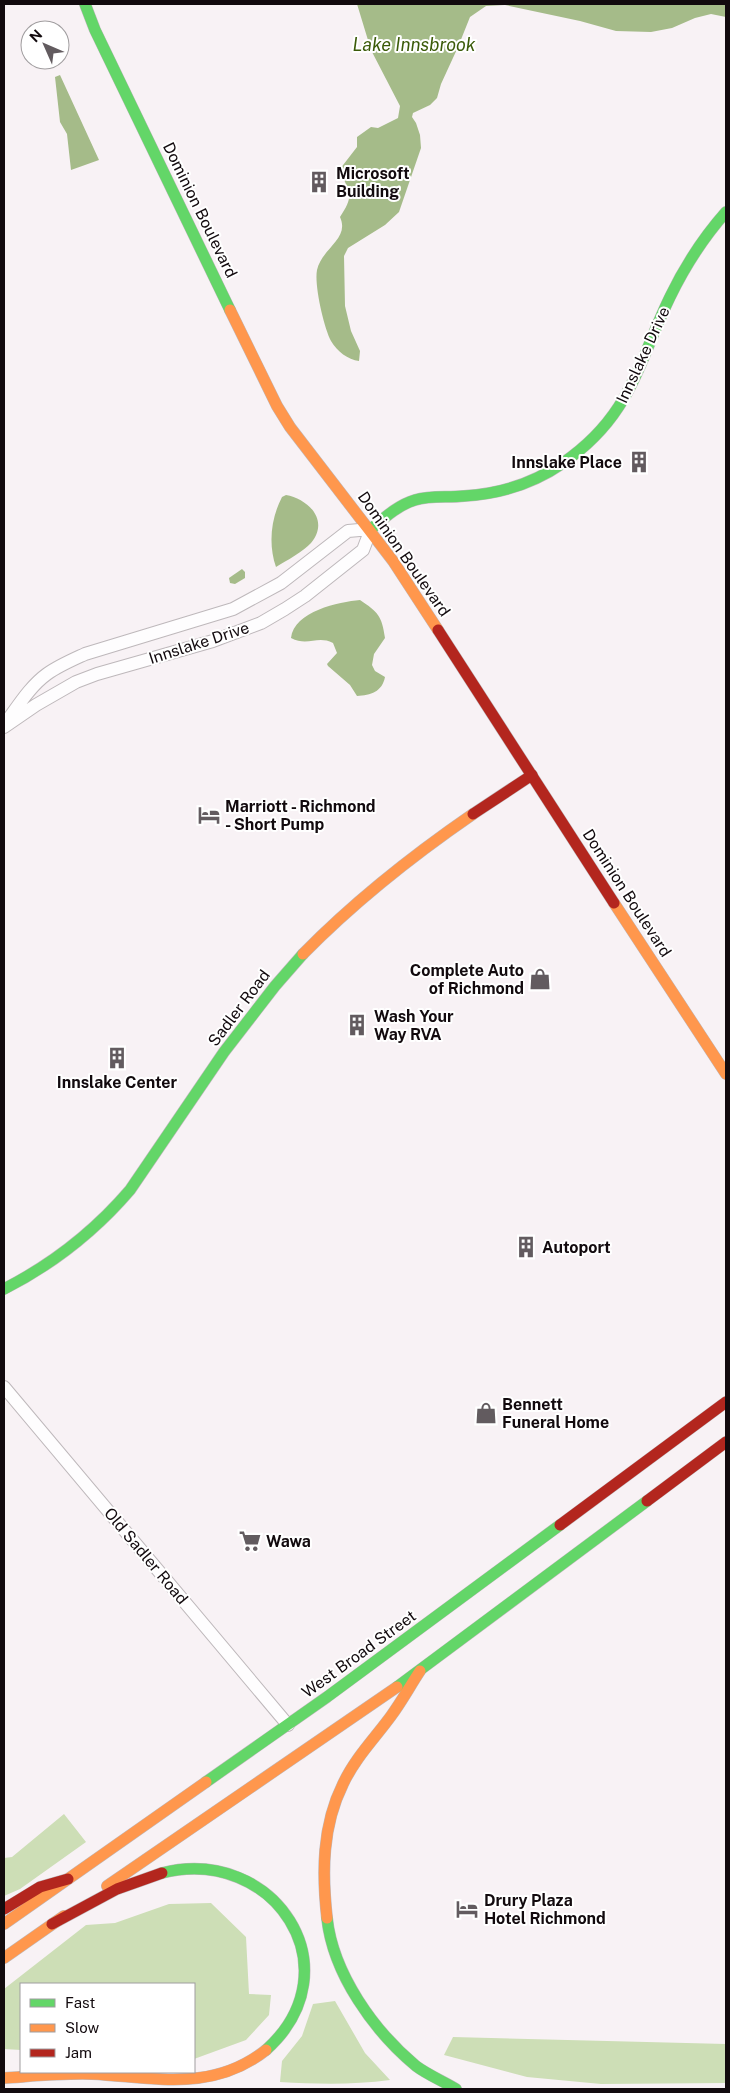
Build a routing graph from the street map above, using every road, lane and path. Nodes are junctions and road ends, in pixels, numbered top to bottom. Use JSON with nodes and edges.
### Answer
{"nodes":[{"id":1,"x":85,"y":4,"type":"edge"},
{"id":2,"x":726,"y":212,"type":"edge"},
{"id":3,"x":370,"y":529,"type":"junction"},
{"id":4,"x":4,"y":726,"type":"edge"},
{"id":5,"x":532,"y":775,"type":"junction"},
{"id":6,"x":726,"y":1074,"type":"edge"},
{"id":7,"x":4,"y":1289,"type":"edge"},
{"id":8,"x":4,"y":1387,"type":"edge"},
{"id":9,"x":726,"y":1402,"type":"edge"},
{"id":10,"x":726,"y":1442,"type":"edge"},
{"id":11,"x":420,"y":1671,"type":"junction"},
{"id":12,"x":288,"y":1725,"type":"junction"},
{"id":13,"x":68,"y":1879,"type":"junction"},
{"id":14,"x":4,"y":1909,"type":"edge"},
{"id":15,"x":4,"y":1924,"type":"edge"},
{"id":16,"x":52,"y":1924,"type":"junction"},
{"id":17,"x":4,"y":1958,"type":"edge"},
{"id":18,"x":4,"y":2078,"type":"edge"},
{"id":19,"x":68,"y":2086,"type":"dead end"},
{"id":20,"x":456,"y":2089,"type":"edge"}],
"edges":[{"from":1,"to":3,"type":"main road","name":"Dominion Boulevard"},
{"from":2,"to":3,"type":"main road","name":"Innslake Drive"},
{"from":3,"to":4,"type":"street","name":"Innslake Drive"},
{"from":3,"to":4,"type":"street","name":"Innslake Drive"},
{"from":3,"to":5,"type":"main road","name":"Dominion Boulevard"},
{"from":5,"to":6,"type":"main road","name":"Dominion Boulevard"},
{"from":5,"to":7,"type":"main road","name":"Sadler Road"},
{"from":8,"to":12,"type":"street","name":"Old Sadler Road"},
{"from":9,"to":12,"type":"main road","name":"West Broad Street"},
{"from":10,"to":11,"type":"main road"},
{"from":11,"to":16,"type":"main road"},
{"from":11,"to":20,"type":"main road"},
{"from":12,"to":13,"type":"main road","name":"West Broad Street"},
{"from":13,"to":14,"type":"main road"},
{"from":13,"to":15,"type":"main road","name":"West Broad Street"},
{"from":16,"to":17,"type":"main road"},
{"from":16,"to":18,"type":"main road"},
{"from":18,"to":19,"type":"main road"}]}
